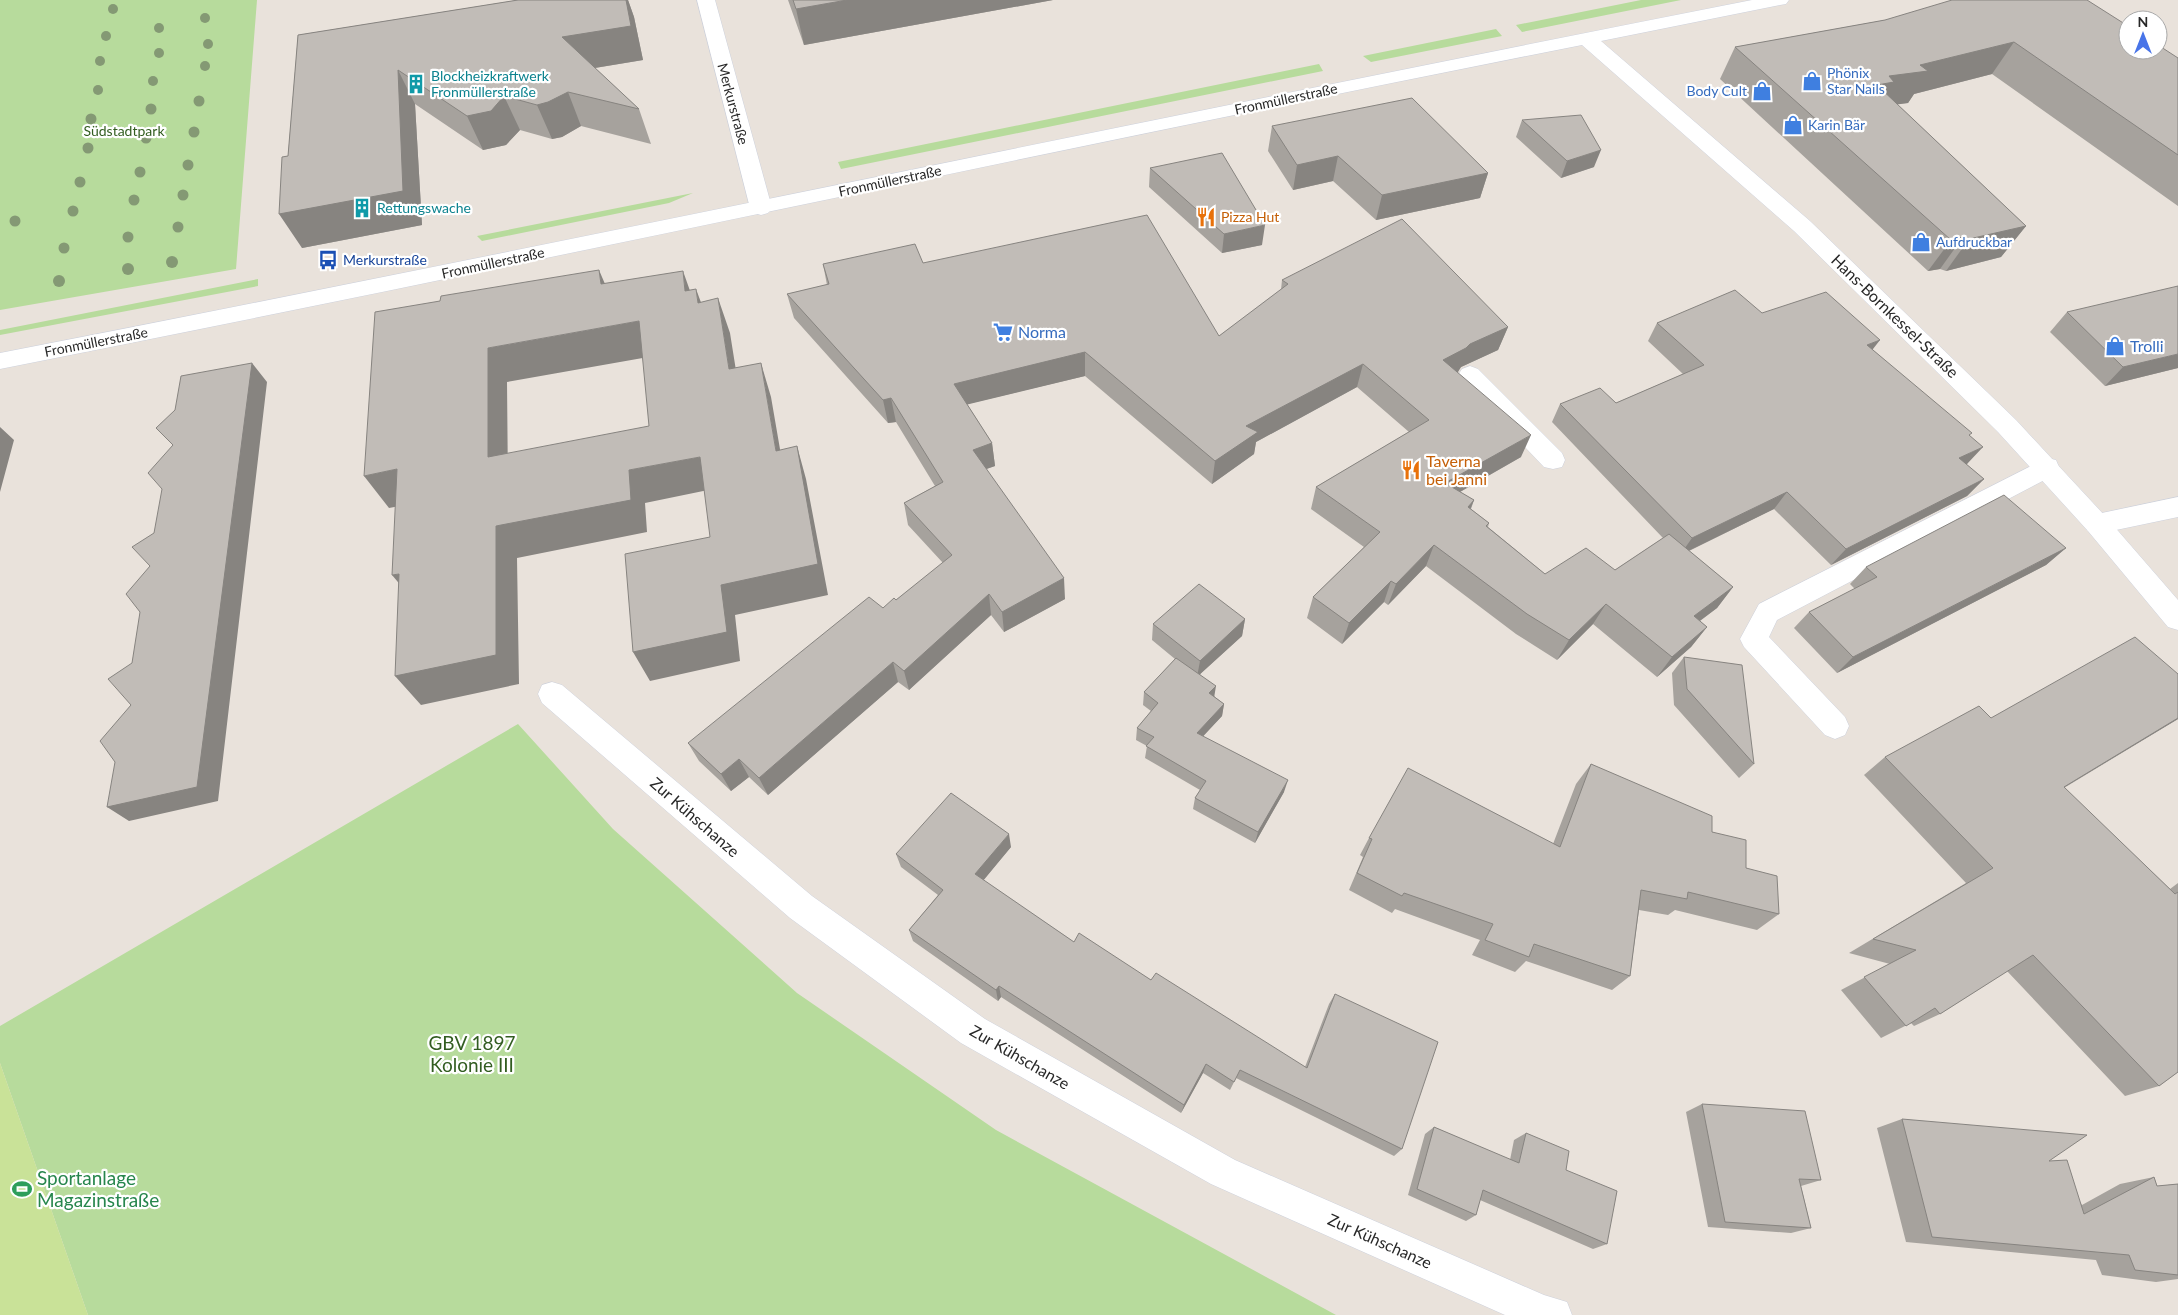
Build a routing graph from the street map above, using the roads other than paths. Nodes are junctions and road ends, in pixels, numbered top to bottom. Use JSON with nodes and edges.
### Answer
{"nodes":[{"id":1,"x":706,"y":0,"type":"edge"},
{"id":2,"x":1780,"y":0,"type":"edge"},
{"id":3,"x":1587,"y":39,"type":"junction"},
{"id":4,"x":761,"y":208,"type":"junction"},
{"id":5,"x":0,"y":361,"type":"edge"},
{"id":6,"x":1470,"y":376,"type":"dead end"},
{"id":7,"x":1552,"y":460,"type":"dead end"},
{"id":8,"x":2047,"y":467,"type":"junction"},
{"id":9,"x":2178,"y":507,"type":"edge"},
{"id":10,"x":2098,"y":524,"type":"junction"},
{"id":11,"x":2178,"y":619,"type":"edge"},
{"id":12,"x":552,"y":694,"type":"dead end"},
{"id":13,"x":1835,"y":726,"type":"dead end"},
{"id":14,"x":1554,"y":1315,"type":"edge"}],
"edges":[{"from":1,"to":4,"type":"street","name":"Merkurstraße"},
{"from":2,"to":3,"type":"street","name":"Fronmüllerstraße"},
{"from":3,"to":4,"type":"street","name":"Fronmüllerstraße"},
{"from":3,"to":8,"type":"street","name":"Hans-Bornkessel-Straße"},
{"from":4,"to":5,"type":"street","name":"Fronmüllerstraße"},
{"from":6,"to":7,"type":"street"},
{"from":8,"to":10,"type":"street","name":"Hans-Bornkessel-Straße"},
{"from":8,"to":13,"type":"street"},
{"from":9,"to":10,"type":"street"},
{"from":10,"to":11,"type":"street","name":"Hans-Bornkessel-Straße"},
{"from":12,"to":14,"type":"street","name":"Zur Kühschanze"}]}
